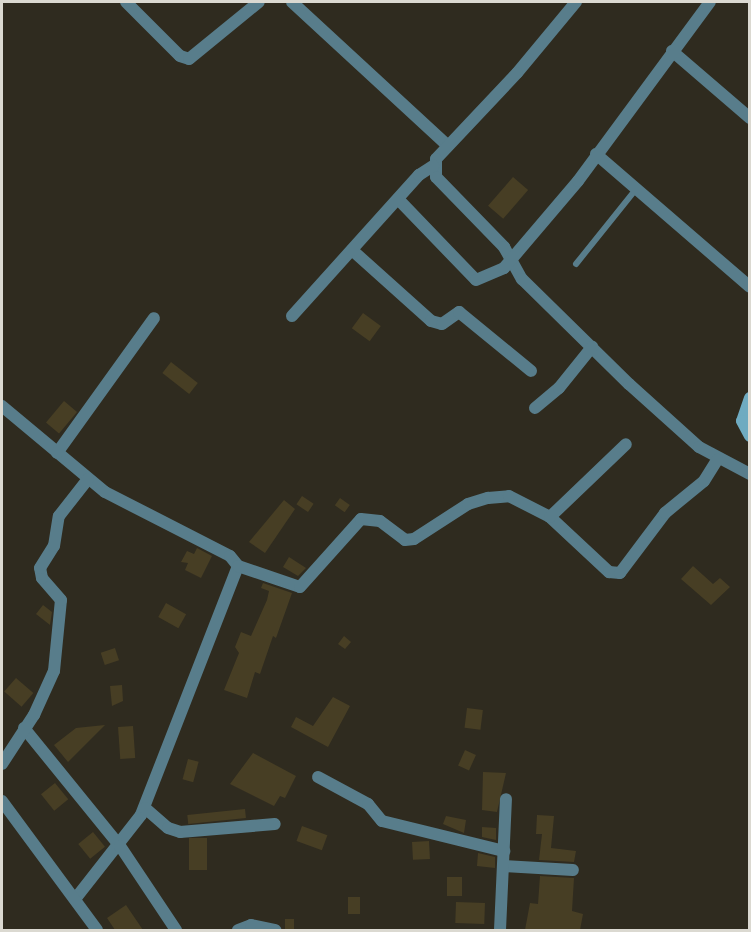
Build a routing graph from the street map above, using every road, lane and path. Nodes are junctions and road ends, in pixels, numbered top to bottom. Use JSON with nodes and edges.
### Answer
{"nodes":[{"id":1,"x":126,"y":2,"type":"edge"},
{"id":2,"x":259,"y":2,"type":"edge"},
{"id":3,"x":292,"y":2,"type":"edge"},
{"id":4,"x":576,"y":2,"type":"edge"},
{"id":5,"x":710,"y":2,"type":"edge"},
{"id":6,"x":672,"y":51,"type":"junction"},
{"id":7,"x":750,"y":118,"type":"edge"},
{"id":8,"x":448,"y":146,"type":"junction"},
{"id":9,"x":596,"y":154,"type":"junction"},
{"id":10,"x":433,"y":166,"type":"junction"},
{"id":11,"x":636,"y":189,"type":"junction"},
{"id":12,"x":398,"y":199,"type":"junction"},
{"id":13,"x":352,"y":250,"type":"junction"},
{"id":14,"x":513,"y":261,"type":"junction"},
{"id":15,"x":576,"y":264,"type":"dead end"},
{"id":16,"x":750,"y":287,"type":"edge"},
{"id":17,"x":292,"y":316,"type":"dead end"},
{"id":18,"x":154,"y":318,"type":"dead end"},
{"id":19,"x":592,"y":347,"type":"junction"},
{"id":20,"x":531,"y":371,"type":"dead end"},
{"id":21,"x":750,"y":398,"type":"edge"},
{"id":22,"x":2,"y":406,"type":"edge"},
{"id":23,"x":535,"y":408,"type":"dead end"},
{"id":24,"x":750,"y":436,"type":"edge"},
{"id":25,"x":626,"y":444,"type":"dead end"},
{"id":26,"x":57,"y":453,"type":"junction"},
{"id":27,"x":717,"y":460,"type":"junction"},
{"id":28,"x":750,"y":474,"type":"edge"},
{"id":29,"x":88,"y":479,"type":"junction"},
{"id":30,"x":550,"y":517,"type":"junction"},
{"id":31,"x":238,"y":566,"type":"junction"},
{"id":32,"x":24,"y":729,"type":"junction"},
{"id":33,"x":2,"y":764,"type":"edge"},
{"id":34,"x":318,"y":777,"type":"dead end"},
{"id":35,"x":506,"y":800,"type":"dead end"},
{"id":36,"x":2,"y":801,"type":"edge"},
{"id":37,"x":144,"y":808,"type":"junction"},
{"id":38,"x":274,"y":824,"type":"dead end"},
{"id":39,"x":120,"y":846,"type":"junction"},
{"id":40,"x":504,"y":851,"type":"junction"},
{"id":41,"x":503,"y":866,"type":"junction"},
{"id":42,"x":573,"y":870,"type":"dead end"},
{"id":43,"x":76,"y":898,"type":"junction"},
{"id":44,"x":96,"y":930,"type":"edge"},
{"id":45,"x":176,"y":930,"type":"edge"},
{"id":46,"x":238,"y":930,"type":"edge"},
{"id":47,"x":274,"y":930,"type":"edge"},
{"id":48,"x":500,"y":930,"type":"edge"}],
"edges":[{"from":1,"to":2,"type":"street"},
{"from":3,"to":8,"type":"street"},
{"from":4,"to":8,"type":"street"},
{"from":5,"to":6,"type":"street"},
{"from":6,"to":7,"type":"street"},
{"from":6,"to":9,"type":"street"},
{"from":8,"to":10,"type":"street"},
{"from":9,"to":11,"type":"street"},
{"from":9,"to":14,"type":"street"},
{"from":10,"to":12,"type":"street"},
{"from":10,"to":14,"type":"street"},
{"from":11,"to":15,"type":"lane"},
{"from":11,"to":16,"type":"street"},
{"from":12,"to":13,"type":"street"},
{"from":12,"to":14,"type":"street"},
{"from":13,"to":17,"type":"street"},
{"from":13,"to":20,"type":"street"},
{"from":14,"to":19,"type":"street"},
{"from":18,"to":26,"type":"street"},
{"from":19,"to":23,"type":"street"},
{"from":19,"to":27,"type":"street"},
{"from":21,"to":24,"type":"street"},
{"from":22,"to":26,"type":"street"},
{"from":25,"to":30,"type":"street"},
{"from":26,"to":29,"type":"street"},
{"from":27,"to":28,"type":"street"},
{"from":27,"to":30,"type":"street"},
{"from":29,"to":31,"type":"street"},
{"from":29,"to":32,"type":"street"},
{"from":30,"to":31,"type":"street"},
{"from":31,"to":37,"type":"street"},
{"from":32,"to":33,"type":"street"},
{"from":32,"to":39,"type":"street"},
{"from":34,"to":40,"type":"street"},
{"from":35,"to":40,"type":"street"},
{"from":36,"to":43,"type":"street"},
{"from":37,"to":38,"type":"street"},
{"from":37,"to":39,"type":"street"},
{"from":39,"to":43,"type":"street"},
{"from":39,"to":45,"type":"street"},
{"from":40,"to":41,"type":"street"},
{"from":41,"to":42,"type":"street"},
{"from":41,"to":48,"type":"street"},
{"from":43,"to":44,"type":"street"},
{"from":46,"to":47,"type":"street"}]}
